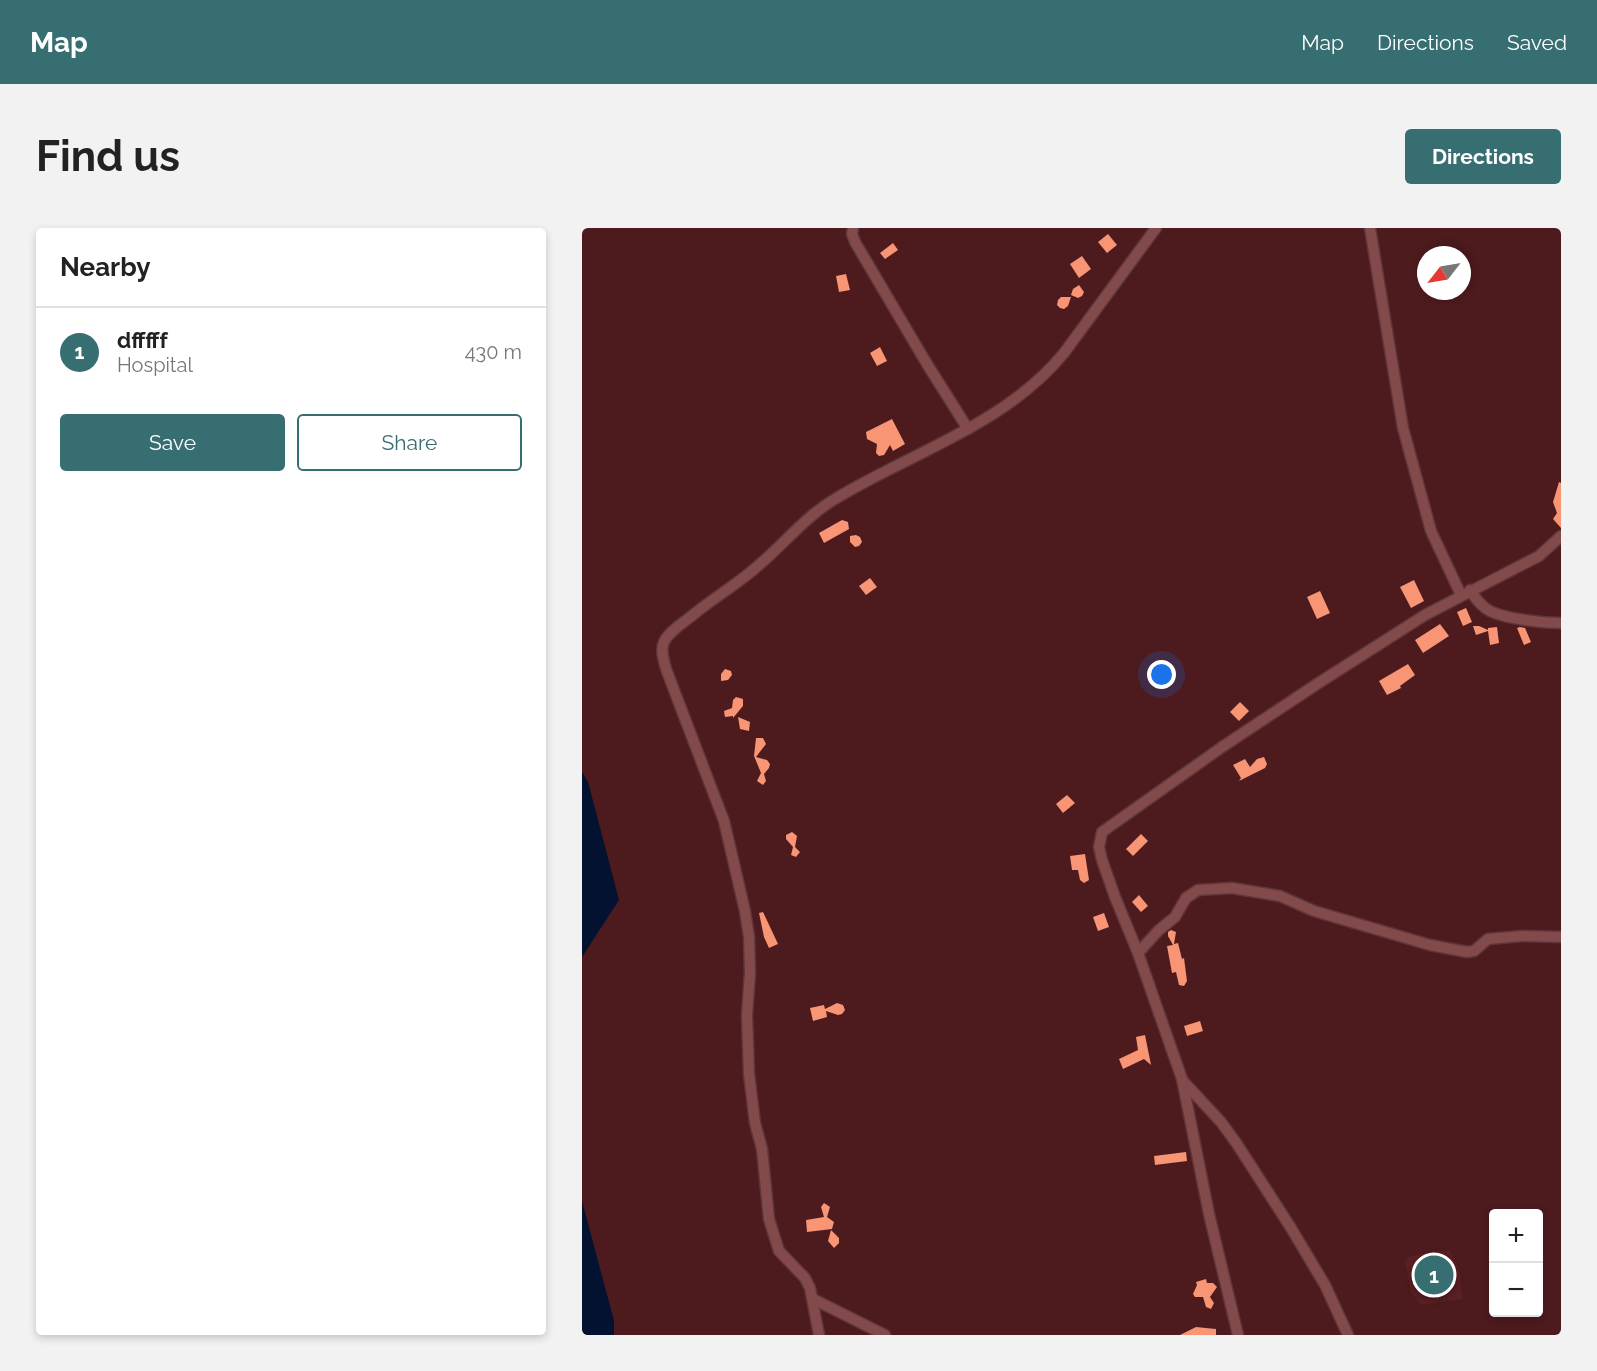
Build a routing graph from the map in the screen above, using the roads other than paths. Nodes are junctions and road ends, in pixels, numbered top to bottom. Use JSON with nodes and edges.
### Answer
{"nodes":[{"id":1,"x":853,"y":228,"type":"edge"},
{"id":2,"x":1156,"y":228,"type":"edge"},
{"id":3,"x":1371,"y":228,"type":"edge"},
{"id":4,"x":968,"y":429,"type":"junction"},
{"id":5,"x":1561,"y":536,"type":"edge"},
{"id":6,"x":1466,"y":593,"type":"junction"},
{"id":7,"x":1561,"y":623,"type":"edge"},
{"id":8,"x":1561,"y":937,"type":"edge"},
{"id":9,"x":1138,"y":953,"type":"junction"},
{"id":10,"x":1182,"y":1079,"type":"junction"},
{"id":11,"x":813,"y":1299,"type":"junction"},
{"id":12,"x":819,"y":1335,"type":"edge"},
{"id":13,"x":885,"y":1335,"type":"edge"},
{"id":14,"x":1238,"y":1335,"type":"edge"},
{"id":15,"x":1348,"y":1335,"type":"edge"}],
"edges":[{"from":1,"to":4,"type":"street"},
{"from":2,"to":4,"type":"street"},
{"from":3,"to":6,"type":"street"},
{"from":4,"to":11,"type":"street"},
{"from":5,"to":6,"type":"street"},
{"from":6,"to":7,"type":"street"},
{"from":6,"to":9,"type":"street"},
{"from":8,"to":9,"type":"street"},
{"from":9,"to":10,"type":"street"},
{"from":10,"to":14,"type":"street"},
{"from":10,"to":15,"type":"street"},
{"from":11,"to":12,"type":"street"},
{"from":11,"to":13,"type":"street"}]}
